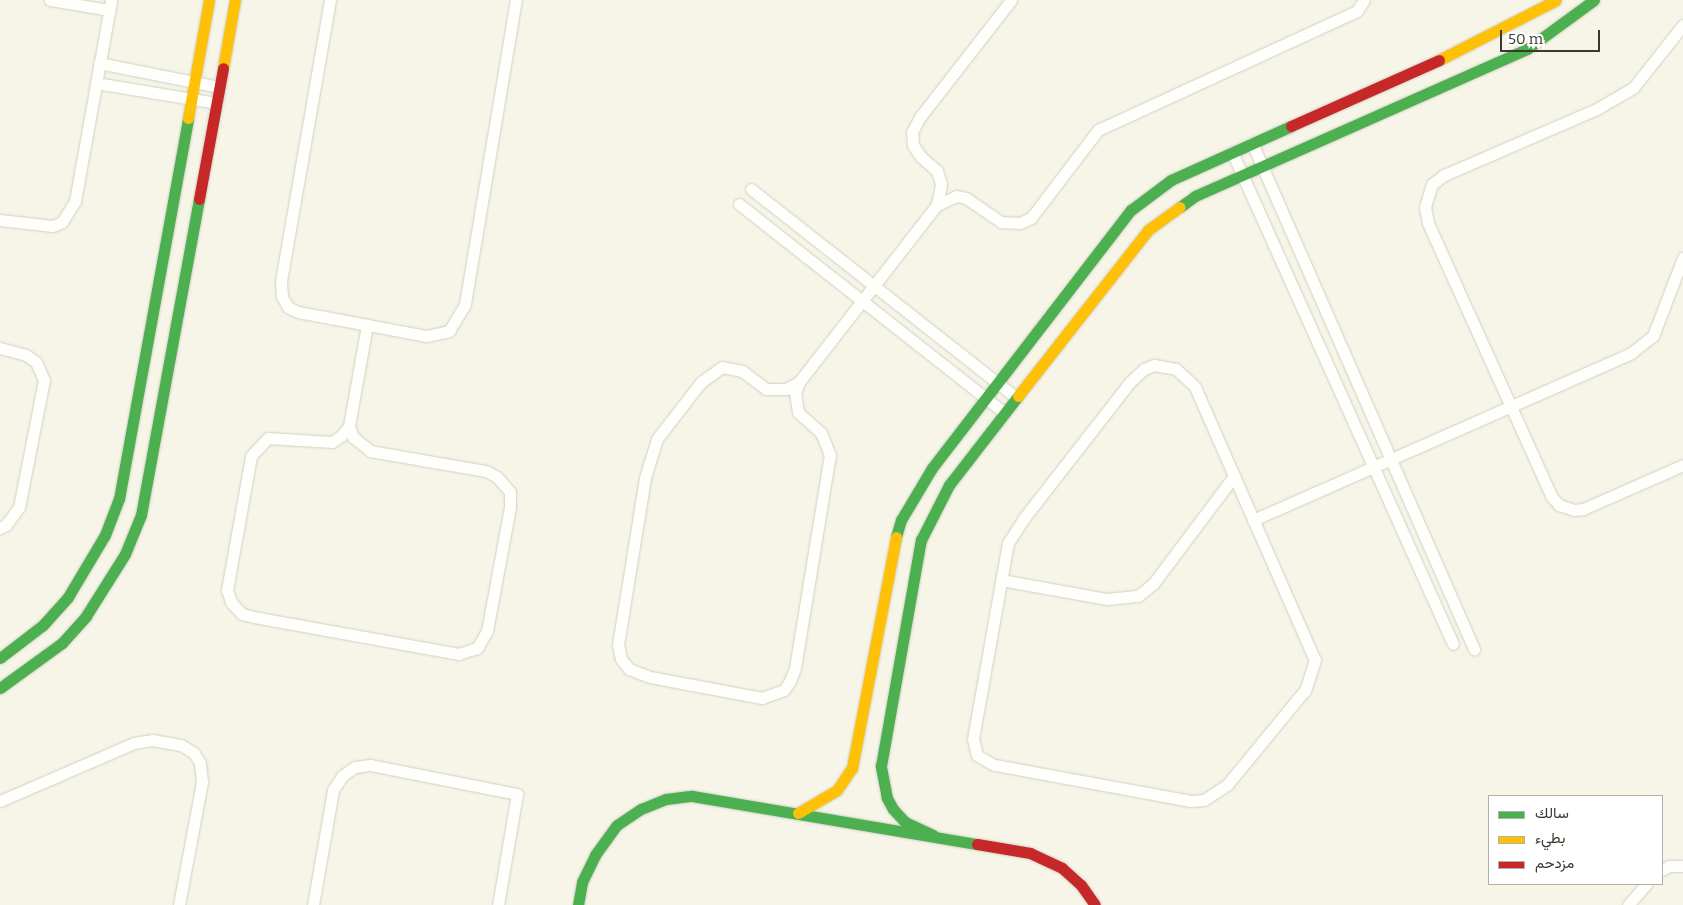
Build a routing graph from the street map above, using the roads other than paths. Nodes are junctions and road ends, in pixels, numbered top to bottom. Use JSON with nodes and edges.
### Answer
{"nodes":[{"id":1,"x":50,"y":0,"type":"edge"},
{"id":2,"x":208,"y":0,"type":"edge"},
{"id":3,"x":235,"y":0,"type":"edge"},
{"id":4,"x":516,"y":0,"type":"edge"},
{"id":5,"x":1011,"y":0,"type":"edge"},
{"id":6,"x":1364,"y":0,"type":"edge"},
{"id":7,"x":1556,"y":0,"type":"edge"},
{"id":8,"x":1594,"y":0,"type":"edge"},
{"id":9,"x":327,"y":1,"type":"edge"},
{"id":10,"x":110,"y":5,"type":"edge"},
{"id":11,"x":1683,"y":25,"type":"edge"},
{"id":12,"x":99,"y":63,"type":"junction"},
{"id":13,"x":194,"y":82,"type":"junction"},
{"id":14,"x":96,"y":83,"type":"junction"},
{"id":15,"x":220,"y":87,"type":"junction"},
{"id":16,"x":191,"y":99,"type":"junction"},
{"id":17,"x":216,"y":103,"type":"junction"},
{"id":18,"x":1252,"y":144,"type":"junction"},
{"id":19,"x":1232,"y":152,"type":"junction"},
{"id":20,"x":1262,"y":166,"type":"junction"},
{"id":21,"x":1243,"y":175,"type":"junction"},
{"id":22,"x":751,"y":189,"type":"dead end"},
{"id":23,"x":739,"y":204,"type":"dead end"},
{"id":24,"x":937,"y":204,"type":"junction"},
{"id":25,"x":0,"y":220,"type":"edge"},
{"id":26,"x":1683,"y":258,"type":"edge"},
{"id":27,"x":874,"y":286,"type":"junction"},
{"id":28,"x":862,"y":301,"type":"junction"},
{"id":29,"x":367,"y":325,"type":"junction"},
{"id":30,"x":0,"y":348,"type":"edge"},
{"id":31,"x":799,"y":382,"type":"junction"},
{"id":32,"x":997,"y":382,"type":"junction"},
{"id":33,"x":985,"y":398,"type":"junction"},
{"id":34,"x":1017,"y":398,"type":"junction"},
{"id":35,"x":1511,"y":406,"type":"junction"},
{"id":36,"x":1005,"y":413,"type":"junction"},
{"id":37,"x":349,"y":426,"type":"junction"},
{"id":38,"x":1391,"y":459,"type":"junction"},
{"id":39,"x":1683,"y":465,"type":"edge"},
{"id":40,"x":1374,"y":466,"type":"junction"},
{"id":41,"x":1234,"y":476,"type":"junction"},
{"id":42,"x":1253,"y":520,"type":"junction"},
{"id":43,"x":0,"y":528,"type":"edge"},
{"id":44,"x":1001,"y":580,"type":"junction"},
{"id":45,"x":1453,"y":644,"type":"dead end"},
{"id":46,"x":1474,"y":649,"type":"dead end"},
{"id":47,"x":0,"y":658,"type":"edge"},
{"id":48,"x":0,"y":688,"type":"edge"},
{"id":49,"x":0,"y":801,"type":"edge"},
{"id":50,"x":798,"y":813,"type":"junction"},
{"id":51,"x":933,"y":835,"type":"junction"},
{"id":52,"x":1683,"y":866,"type":"edge"},
{"id":53,"x":1663,"y":869,"type":"edge"},
{"id":54,"x":1645,"y":885,"type":"edge"},
{"id":55,"x":179,"y":905,"type":"edge"},
{"id":56,"x":313,"y":905,"type":"edge"},
{"id":57,"x":498,"y":905,"type":"edge"},
{"id":58,"x":578,"y":905,"type":"edge"},
{"id":59,"x":1095,"y":905,"type":"edge"},
{"id":60,"x":1628,"y":905,"type":"edge"}],
"edges":[{"from":1,"to":10,"type":"street"},
{"from":2,"to":13,"type":"street"},
{"from":3,"to":15,"type":"street"},
{"from":4,"to":29,"type":"street"},
{"from":5,"to":24,"type":"street"},
{"from":6,"to":24,"type":"street"},
{"from":7,"to":18,"type":"street"},
{"from":8,"to":20,"type":"street"},
{"from":9,"to":29,"type":"street"},
{"from":10,"to":12,"type":"street"},
{"from":11,"to":35,"type":"street"},
{"from":12,"to":13,"type":"street"},
{"from":12,"to":14,"type":"street"},
{"from":13,"to":15,"type":"street"},
{"from":13,"to":16,"type":"street"},
{"from":14,"to":16,"type":"street"},
{"from":14,"to":25,"type":"street"},
{"from":15,"to":17,"type":"street"},
{"from":16,"to":17,"type":"street"},
{"from":16,"to":47,"type":"street"},
{"from":17,"to":48,"type":"street"},
{"from":18,"to":19,"type":"street"},
{"from":18,"to":20,"type":"street"},
{"from":19,"to":21,"type":"street"},
{"from":19,"to":32,"type":"street"},
{"from":20,"to":21,"type":"street"},
{"from":20,"to":38,"type":"street"},
{"from":21,"to":34,"type":"street"},
{"from":21,"to":40,"type":"street"},
{"from":22,"to":27,"type":"street"},
{"from":23,"to":28,"type":"street"},
{"from":24,"to":27,"type":"street"},
{"from":26,"to":35,"type":"street"},
{"from":27,"to":28,"type":"street"},
{"from":27,"to":32,"type":"street"},
{"from":28,"to":31,"type":"street"},
{"from":28,"to":33,"type":"street"},
{"from":29,"to":37,"type":"street"},
{"from":30,"to":43,"type":"street"},
{"from":31,"to":31,"type":"street"},
{"from":32,"to":33,"type":"street"},
{"from":32,"to":34,"type":"street"},
{"from":33,"to":36,"type":"street"},
{"from":33,"to":50,"type":"street"},
{"from":34,"to":36,"type":"street"},
{"from":35,"to":38,"type":"street"},
{"from":35,"to":39,"type":"street"},
{"from":36,"to":51,"type":"street"},
{"from":37,"to":37,"type":"street"},
{"from":38,"to":40,"type":"street"},
{"from":38,"to":46,"type":"street"},
{"from":40,"to":42,"type":"street"},
{"from":40,"to":45,"type":"street"},
{"from":41,"to":42,"type":"street"},
{"from":41,"to":44,"type":"street"},
{"from":41,"to":44,"type":"street"},
{"from":42,"to":44,"type":"street"},
{"from":49,"to":55,"type":"street"},
{"from":50,"to":51,"type":"street"},
{"from":50,"to":58,"type":"street"},
{"from":51,"to":59,"type":"street"},
{"from":52,"to":53,"type":"street"},
{"from":54,"to":60,"type":"street"},
{"from":56,"to":57,"type":"street"}]}
